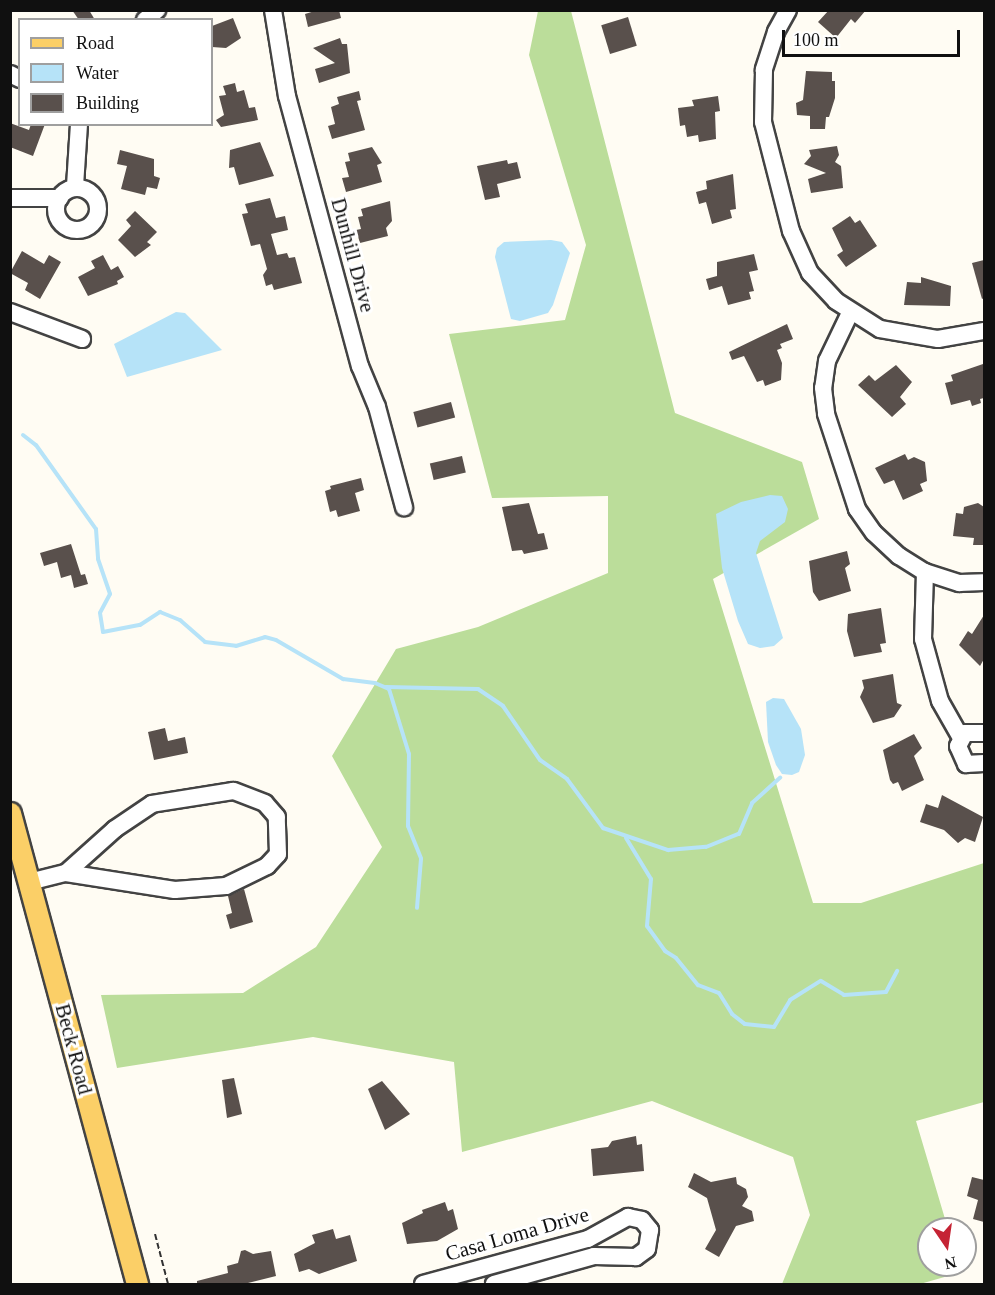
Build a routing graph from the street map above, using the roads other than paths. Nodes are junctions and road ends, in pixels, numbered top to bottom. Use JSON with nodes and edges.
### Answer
{"nodes":[{"id":1,"x":273,"y":10,"type":"edge"},
{"id":2,"x":788,"y":10,"type":"edge"},
{"id":3,"x":79,"y":126,"type":"edge"},
{"id":4,"x":75,"y":186,"type":"junction"},
{"id":5,"x":10,"y":198,"type":"edge"},
{"id":6,"x":60,"y":198,"type":"junction"},
{"id":7,"x":10,"y":312,"type":"edge"},
{"id":8,"x":850,"y":313,"type":"junction"},
{"id":9,"x":984,"y":331,"type":"edge"},
{"id":10,"x":82,"y":339,"type":"dead end"},
{"id":11,"x":404,"y":507,"type":"dead end"},
{"id":12,"x":925,"y":572,"type":"junction"},
{"id":13,"x":984,"y":582,"type":"edge"},
{"id":14,"x":984,"y":733,"type":"edge"},
{"id":15,"x":961,"y":738,"type":"junction"},
{"id":16,"x":984,"y":763,"type":"edge"},
{"id":17,"x":10,"y":813,"type":"edge"},
{"id":18,"x":66,"y":873,"type":"junction"},
{"id":19,"x":29,"y":882,"type":"junction"},
{"id":20,"x":570,"y":1244,"type":"junction"},
{"id":21,"x":576,"y":1262,"type":"junction"},
{"id":22,"x":482,"y":1277,"type":"edge"},
{"id":23,"x":137,"y":1284,"type":"edge"},
{"id":24,"x":423,"y":1284,"type":"edge"},
{"id":25,"x":494,"y":1284,"type":"edge"}],
"edges":[{"from":1,"to":11,"type":"street","name":"Dunhill Drive"},
{"from":2,"to":8,"type":"street"},
{"from":3,"to":4,"type":"street"},
{"from":4,"to":6,"type":"street"},
{"from":4,"to":6,"type":"street"},
{"from":5,"to":6,"type":"street"},
{"from":7,"to":10,"type":"street"},
{"from":8,"to":9,"type":"street"},
{"from":8,"to":12,"type":"street"},
{"from":12,"to":13,"type":"street"},
{"from":12,"to":15,"type":"street"},
{"from":14,"to":15,"type":"street"},
{"from":15,"to":16,"type":"street"},
{"from":17,"to":19,"type":"main road","name":"Beck Road"},
{"from":18,"to":18,"type":"street"},
{"from":18,"to":19,"type":"street"},
{"from":19,"to":23,"type":"main road","name":"Beck Road"},
{"from":20,"to":21,"type":"street"},
{"from":20,"to":21,"type":"street","name":"Casa Loma Drive"},
{"from":20,"to":22,"type":"street","name":"Casa Loma Drive"},
{"from":21,"to":25,"type":"street","name":"Casa Loma Drive"},
{"from":22,"to":24,"type":"street","name":"Casa Loma Drive"}]}
